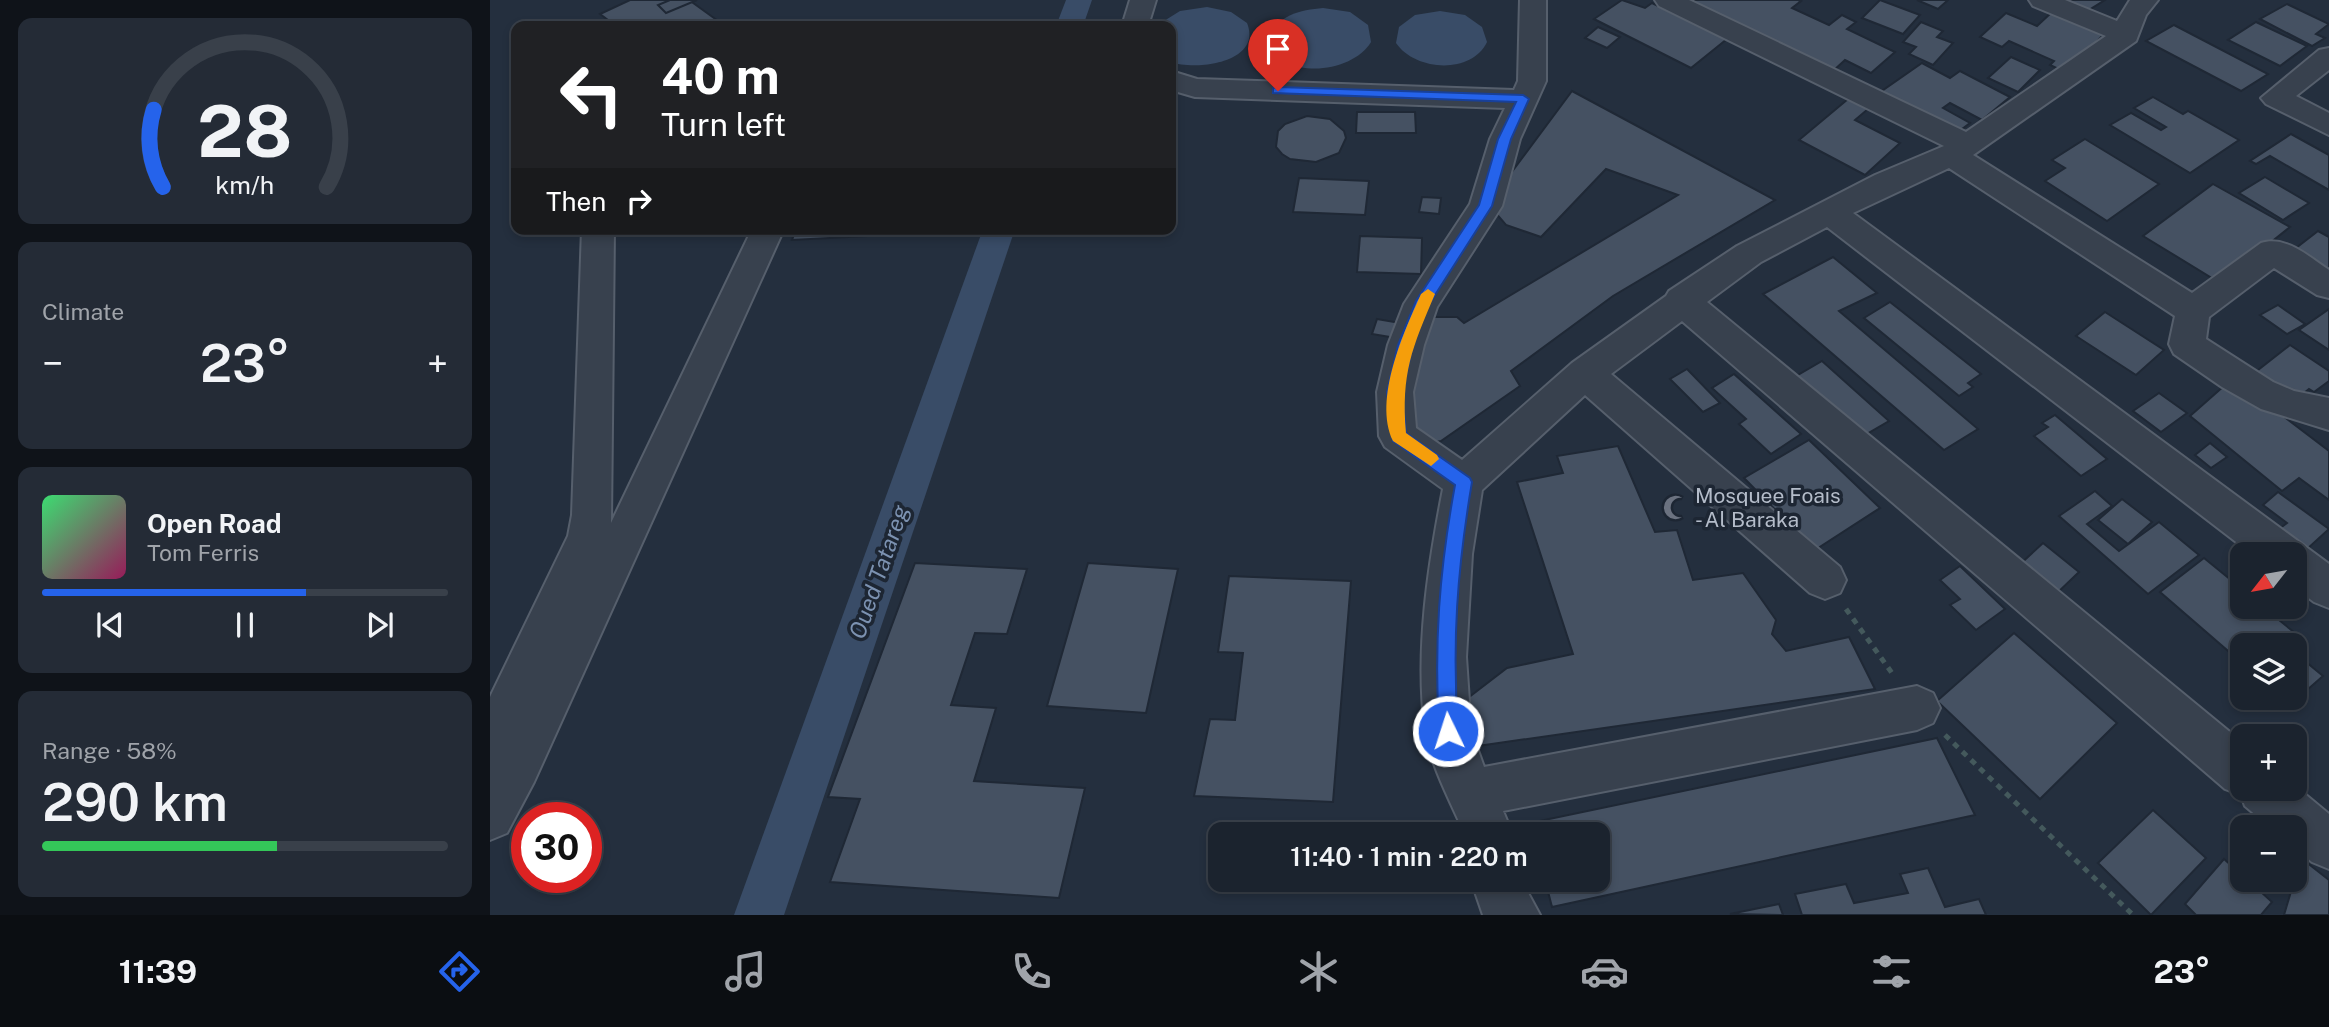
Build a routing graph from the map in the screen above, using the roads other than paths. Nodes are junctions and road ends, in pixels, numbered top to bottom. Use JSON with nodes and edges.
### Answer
{"nodes":[{"id":1,"x":1143,"y":0,"type":"edge"},
{"id":2,"x":1533,"y":0,"type":"edge"},
{"id":3,"x":1668,"y":0,"type":"edge"},
{"id":4,"x":2042,"y":0,"type":"edge"},
{"id":5,"x":2146,"y":0,"type":"edge"},
{"id":6,"x":1137,"y":21,"type":"edge"},
{"id":7,"x":2126,"y":35,"type":"junction"},
{"id":8,"x":2329,"y":55,"type":"edge"},
{"id":9,"x":1176,"y":82,"type":"edge"},
{"id":10,"x":1523,"y":99,"type":"junction"},
{"id":11,"x":2329,"y":125,"type":"edge"},
{"id":12,"x":1960,"y":150,"type":"junction"},
{"id":13,"x":1831,"y":213,"type":"junction"},
{"id":14,"x":598,"y":235,"type":"edge"},
{"id":15,"x":765,"y":235,"type":"edge"},
{"id":16,"x":2329,"y":286,"type":"edge"},
{"id":17,"x":1681,"y":300,"type":"junction"},
{"id":18,"x":2193,"y":311,"type":"junction"},
{"id":19,"x":1585,"y":373,"type":"junction"},
{"id":20,"x":2329,"y":415,"type":"edge"},
{"id":21,"x":1464,"y":482,"type":"junction"},
{"id":22,"x":2267,"y":542,"type":"edge"},
{"id":23,"x":2307,"y":572,"type":"edge"},
{"id":24,"x":1825,"y":580,"type":"road end"},
{"id":25,"x":2329,"y":589,"type":"edge"},
{"id":26,"x":1917,"y":708,"type":"road end"},
{"id":27,"x":490,"y":747,"type":"edge"},
{"id":28,"x":2230,"y":762,"type":"edge"},
{"id":29,"x":1472,"y":793,"type":"junction"},
{"id":30,"x":2276,"y":801,"type":"edge"},
{"id":31,"x":490,"y":816,"type":"edge"},
{"id":32,"x":1484,"y":822,"type":"edge"},
{"id":33,"x":2329,"y":845,"type":"edge"},
{"id":34,"x":1500,"y":892,"type":"edge"},
{"id":35,"x":1515,"y":915,"type":"edge"}],
"edges":[{"from":1,"to":6,"type":"street"},
{"from":2,"to":10,"type":"street"},
{"from":3,"to":12,"type":"street"},
{"from":4,"to":7,"type":"street"},
{"from":5,"to":7,"type":"street"},
{"from":7,"to":12,"type":"street"},
{"from":8,"to":11,"type":"street"},
{"from":9,"to":10,"type":"street"},
{"from":10,"to":21,"type":"street"},
{"from":12,"to":13,"type":"street"},
{"from":12,"to":18,"type":"street"},
{"from":13,"to":17,"type":"street"},
{"from":13,"to":22,"type":"street"},
{"from":14,"to":27,"type":"street"},
{"from":15,"to":31,"type":"street"},
{"from":16,"to":18,"type":"street"},
{"from":17,"to":19,"type":"street"},
{"from":17,"to":28,"type":"street"},
{"from":18,"to":20,"type":"street"},
{"from":19,"to":21,"type":"street"},
{"from":19,"to":24,"type":"street"},
{"from":21,"to":29,"type":"street"},
{"from":23,"to":25,"type":"street"},
{"from":26,"to":29,"type":"street"},
{"from":29,"to":32,"type":"street"},
{"from":30,"to":33,"type":"street"},
{"from":34,"to":35,"type":"street"}]}
